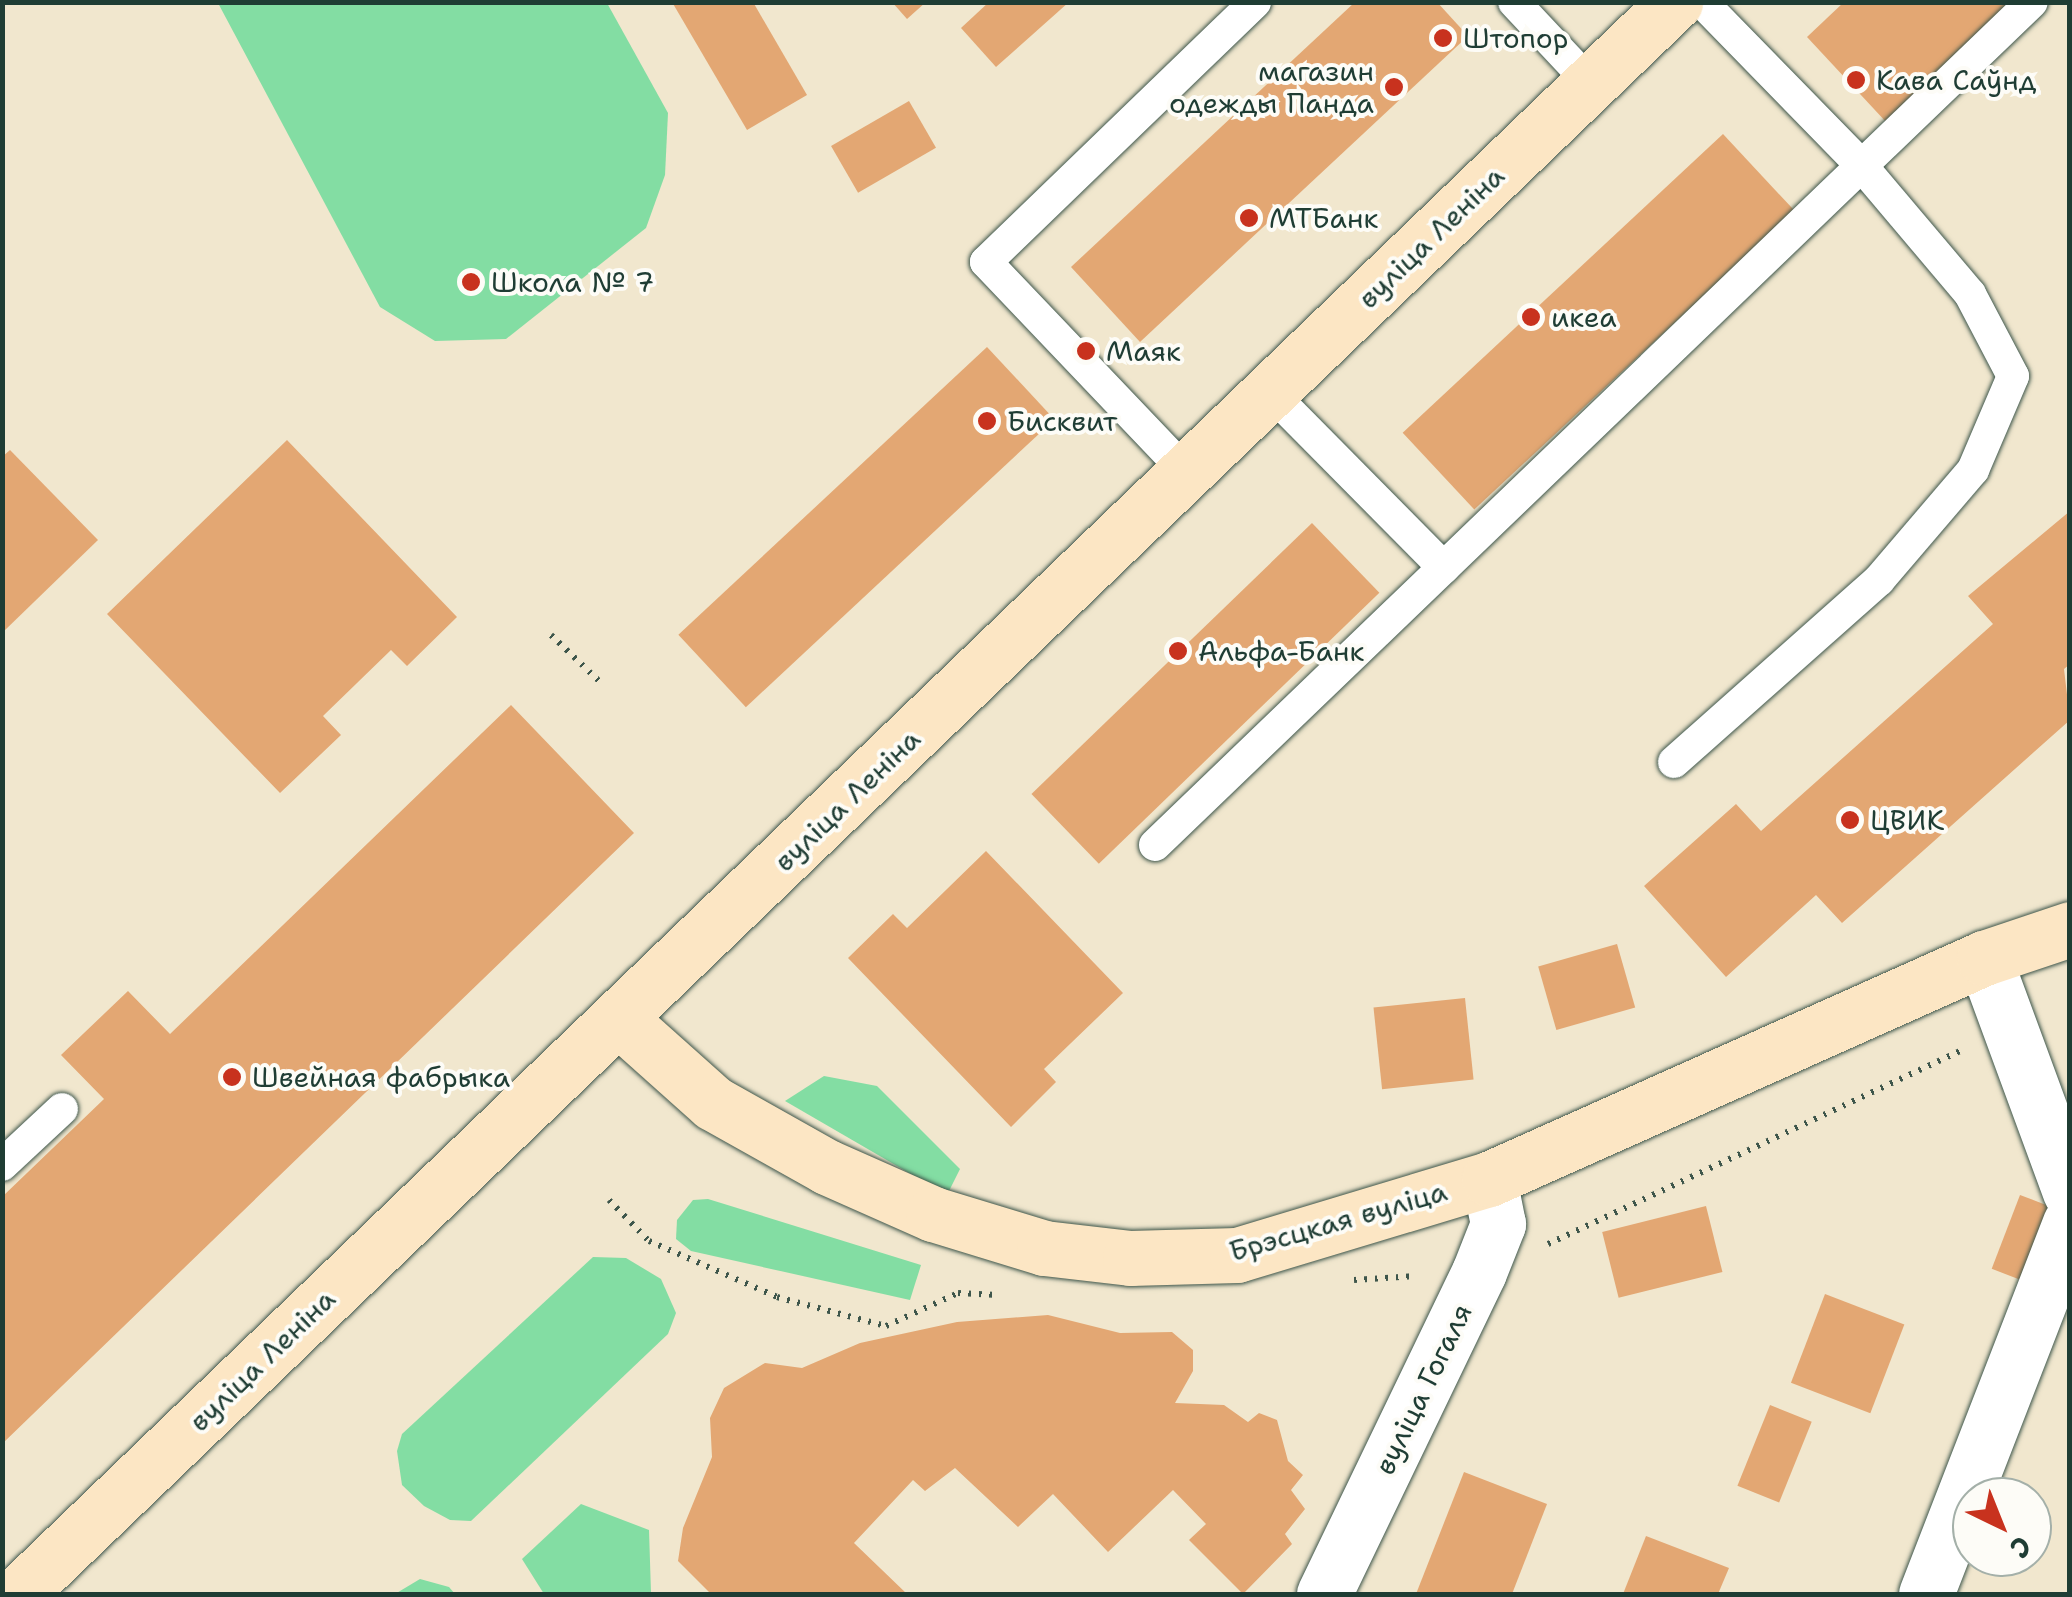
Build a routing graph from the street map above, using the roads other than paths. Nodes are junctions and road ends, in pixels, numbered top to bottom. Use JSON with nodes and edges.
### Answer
{"nodes":[{"id":1,"x":1255,"y":2,"type":"edge"},
{"id":2,"x":1514,"y":2,"type":"edge"},
{"id":3,"x":1675,"y":2,"type":"edge"},
{"id":4,"x":1702,"y":2,"type":"edge"},
{"id":5,"x":2032,"y":2,"type":"edge"},
{"id":6,"x":1590,"y":84,"type":"junction"},
{"id":7,"x":1862,"y":166,"type":"junction"},
{"id":8,"x":1270,"y":392,"type":"junction"},
{"id":9,"x":1186,"y":472,"type":"junction"},
{"id":10,"x":1444,"y":568,"type":"junction"},
{"id":11,"x":1674,"y":762,"type":"dead end"},
{"id":12,"x":1155,"y":845,"type":"dead end"},
{"id":13,"x":2070,"y":929,"type":"edge"},
{"id":14,"x":1984,"y":958,"type":"junction"},
{"id":15,"x":618,"y":1018,"type":"junction"},
{"id":16,"x":62,"y":1109,"type":"dead end"},
{"id":17,"x":2,"y":1166,"type":"edge"},
{"id":18,"x":1489,"y":1178,"type":"junction"},
{"id":19,"x":2070,"y":1192,"type":"edge"},
{"id":20,"x":2070,"y":1223,"type":"edge"},
{"id":21,"x":18,"y":1594,"type":"edge"},
{"id":22,"x":1324,"y":1594,"type":"edge"},
{"id":23,"x":1926,"y":1594,"type":"edge"}],
"edges":[{"from":1,"to":9,"type":"lane"},
{"from":2,"to":6,"type":"lane"},
{"from":3,"to":6,"type":"main road","name":"вуліца Леніна"},
{"from":4,"to":7,"type":"lane"},
{"from":5,"to":7,"type":"lane"},
{"from":6,"to":8,"type":"main road","name":"вуліца Леніна"},
{"from":7,"to":10,"type":"lane"},
{"from":7,"to":11,"type":"lane"},
{"from":8,"to":9,"type":"main road","name":"вуліца Леніна"},
{"from":8,"to":10,"type":"lane"},
{"from":9,"to":15,"type":"main road","name":"вуліца Леніна"},
{"from":10,"to":12,"type":"lane"},
{"from":13,"to":14,"type":"main road","name":"Брэсцкая вуліца"},
{"from":14,"to":18,"type":"main road","name":"Брэсцкая вуліца"},
{"from":14,"to":19,"type":"street"},
{"from":15,"to":18,"type":"main road","name":"Брэсцкая вуліца"},
{"from":15,"to":21,"type":"main road","name":"вуліца Леніна"},
{"from":16,"to":17,"type":"lane"},
{"from":18,"to":22,"type":"street","name":"вуліца Гогаля"},
{"from":20,"to":23,"type":"street"}]}
